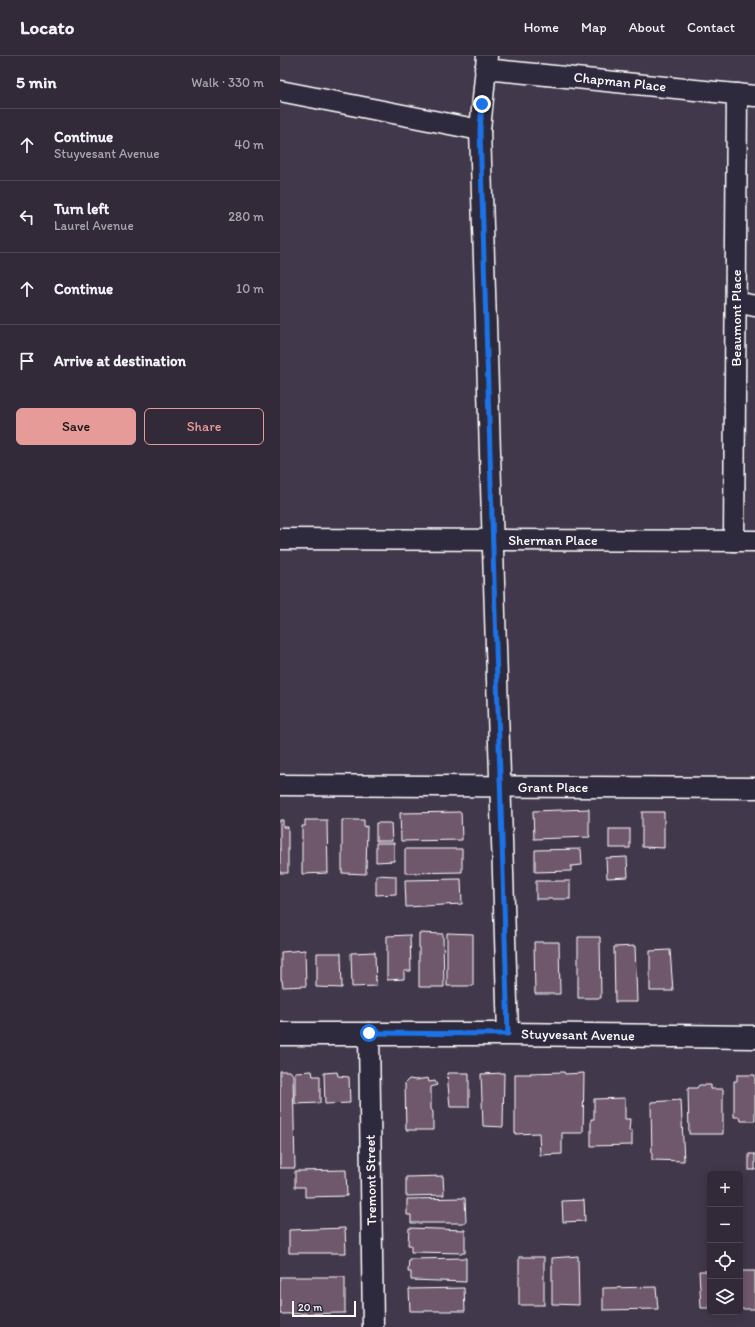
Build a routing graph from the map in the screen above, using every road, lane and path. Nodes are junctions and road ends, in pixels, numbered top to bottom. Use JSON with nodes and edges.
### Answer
{"nodes":[{"id":1,"x":486,"y":62,"type":"edge"},
{"id":2,"x":280,"y":91,"type":"edge"},
{"id":3,"x":746,"y":95,"type":"edge"},
{"id":4,"x":480,"y":130,"type":"junction"},
{"id":5,"x":736,"y":302,"type":"junction"},
{"id":6,"x":755,"y":306,"type":"edge"},
{"id":7,"x":280,"y":539,"type":"edge"},
{"id":8,"x":493,"y":540,"type":"junction"},
{"id":9,"x":734,"y":541,"type":"junction"},
{"id":10,"x":755,"y":541,"type":"edge"},
{"id":11,"x":280,"y":785,"type":"edge"},
{"id":12,"x":501,"y":787,"type":"junction"},
{"id":13,"x":755,"y":788,"type":"edge"},
{"id":14,"x":369,"y":1033,"type":"junction"},
{"id":15,"x":280,"y":1034,"type":"edge"},
{"id":16,"x":508,"y":1034,"type":"junction"},
{"id":17,"x":755,"y":1037,"type":"edge"},
{"id":18,"x":373,"y":1327,"type":"edge"}],
"edges":[{"from":1,"to":3,"type":"street","name":"Chapman Place"},
{"from":1,"to":4,"type":"street"},
{"from":2,"to":4,"type":"street"},
{"from":3,"to":5,"type":"street","name":"Beaumont Place"},
{"from":4,"to":8,"type":"street"},
{"from":5,"to":6,"type":"street"},
{"from":5,"to":9,"type":"street","name":"Beaumont Place"},
{"from":7,"to":8,"type":"street","name":"Sherman Place"},
{"from":8,"to":9,"type":"street","name":"Sherman Place"},
{"from":8,"to":12,"type":"street"},
{"from":9,"to":10,"type":"street","name":"Sherman Place"},
{"from":11,"to":12,"type":"street","name":"Grant Place"},
{"from":12,"to":13,"type":"street","name":"Grant Place"},
{"from":12,"to":16,"type":"street"},
{"from":14,"to":15,"type":"main road","name":"Stuyvesant Avenue"},
{"from":14,"to":16,"type":"main road","name":"Stuyvesant Avenue"},
{"from":14,"to":18,"type":"street","name":"Tremont Street"},
{"from":16,"to":17,"type":"main road","name":"Stuyvesant Avenue"}]}
